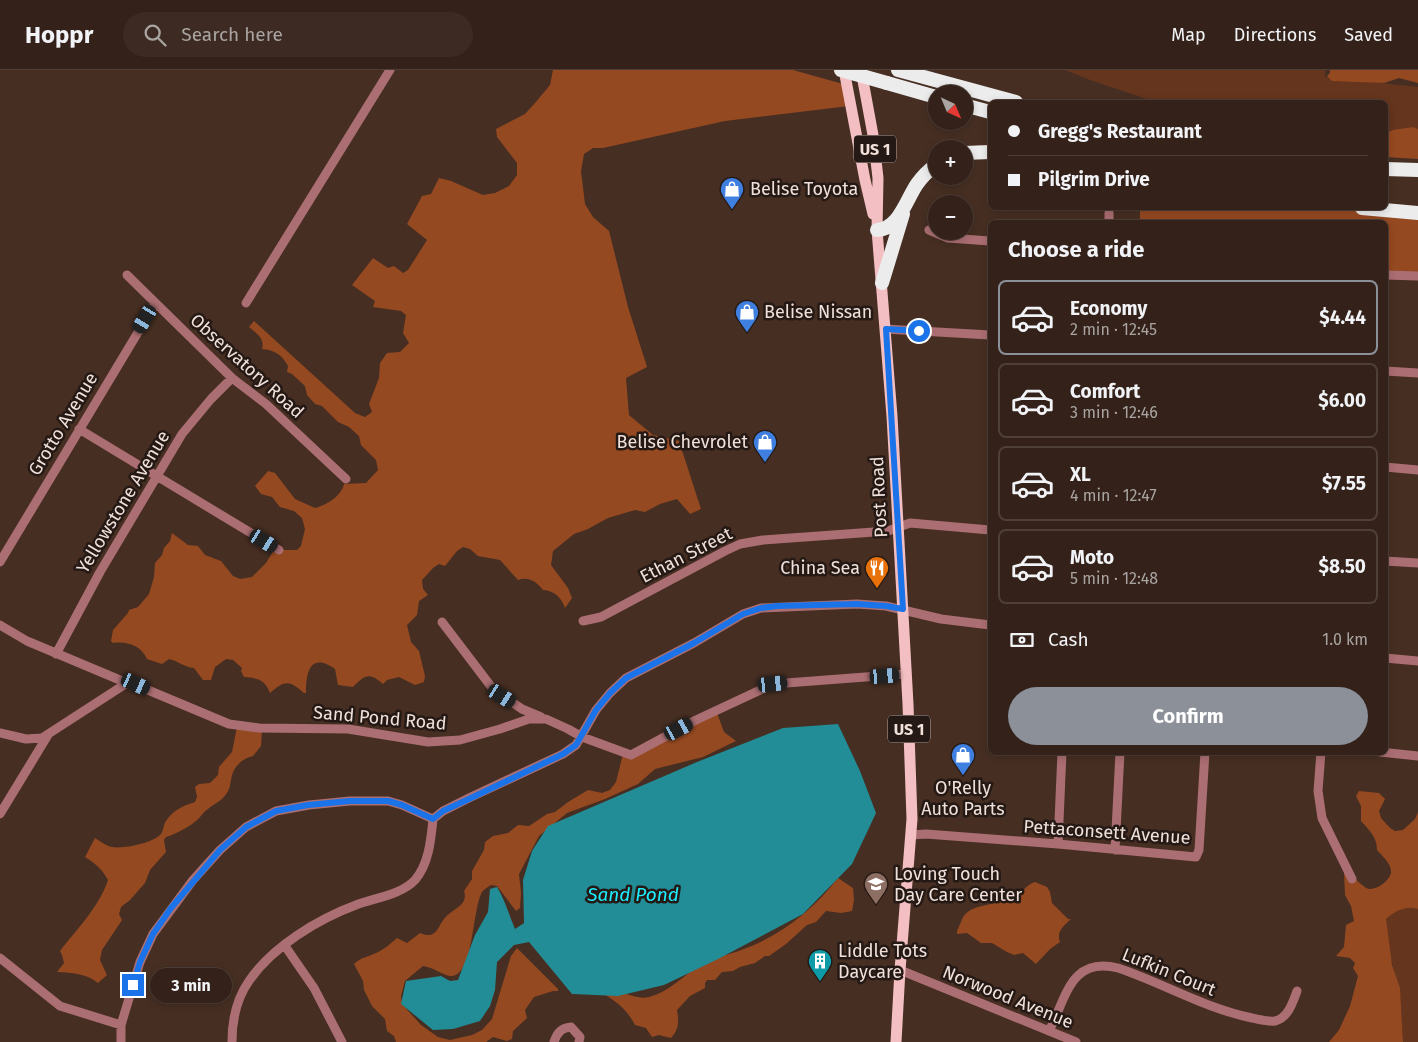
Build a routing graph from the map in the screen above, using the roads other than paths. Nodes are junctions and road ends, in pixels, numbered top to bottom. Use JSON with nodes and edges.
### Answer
{"nodes":[{"id":1,"x":390,"y":70,"type":"edge"},
{"id":2,"x":843,"y":70,"type":"edge"},
{"id":3,"x":861,"y":70,"type":"edge"},
{"id":4,"x":898,"y":70,"type":"edge"},
{"id":5,"x":928,"y":95,"type":"edge"},
{"id":6,"x":1009,"y":100,"type":"edge"},
{"id":7,"x":973,"y":107,"type":"edge"},
{"id":8,"x":988,"y":111,"type":"edge"},
{"id":9,"x":988,"y":152,"type":"edge"},
{"id":10,"x":973,"y":153,"type":"edge"},
{"id":11,"x":1388,"y":169,"type":"edge"},
{"id":12,"x":1418,"y":170,"type":"edge"},
{"id":13,"x":928,"y":172,"type":"edge"},
{"id":14,"x":907,"y":200,"type":"junction"},
{"id":15,"x":1384,"y":210,"type":"edge"},
{"id":16,"x":1418,"y":213,"type":"edge"},
{"id":17,"x":877,"y":230,"type":"junction"},
{"id":18,"x":973,"y":240,"type":"edge"},
{"id":19,"x":988,"y":241,"type":"edge"},
{"id":20,"x":127,"y":275,"type":"dead end"},
{"id":21,"x":1388,"y":275,"type":"edge"},
{"id":22,"x":1418,"y":276,"type":"edge"},
{"id":23,"x":882,"y":283,"type":"junction"},
{"id":24,"x":246,"y":303,"type":"dead end"},
{"id":25,"x":155,"y":304,"type":"junction"},
{"id":26,"x":886,"y":329,"type":"junction"},
{"id":27,"x":988,"y":335,"type":"edge"},
{"id":28,"x":1388,"y":371,"type":"edge"},
{"id":29,"x":1418,"y":373,"type":"edge"},
{"id":30,"x":232,"y":378,"type":"junction"},
{"id":31,"x":79,"y":429,"type":"junction"},
{"id":32,"x":1388,"y":467,"type":"edge"},
{"id":33,"x":1418,"y":470,"type":"edge"},
{"id":34,"x":157,"y":477,"type":"junction"},
{"id":35,"x":346,"y":479,"type":"dead end"},
{"id":36,"x":899,"y":527,"type":"junction"},
{"id":37,"x":988,"y":530,"type":"edge"},
{"id":38,"x":279,"y":550,"type":"dead end"},
{"id":39,"x":1388,"y":561,"type":"edge"},
{"id":40,"x":0,"y":562,"type":"edge"},
{"id":41,"x":1418,"y":563,"type":"edge"},
{"id":42,"x":903,"y":609,"type":"junction"},
{"id":43,"x":583,"y":621,"type":"dead end"},
{"id":44,"x":442,"y":622,"type":"dead end"},
{"id":45,"x":0,"y":625,"type":"edge"},
{"id":46,"x":988,"y":625,"type":"edge"},
{"id":47,"x":56,"y":654,"type":"junction"},
{"id":48,"x":1388,"y":658,"type":"edge"},
{"id":49,"x":1418,"y":660,"type":"edge"},
{"id":50,"x":905,"y":674,"type":"junction"},
{"id":51,"x":127,"y":683,"type":"junction"},
{"id":52,"x":546,"y":719,"type":"junction"},
{"id":53,"x":0,"y":733,"type":"edge"},
{"id":54,"x":50,"y":733,"type":"junction"},
{"id":55,"x":582,"y":737,"type":"junction"},
{"id":56,"x":1388,"y":753,"type":"edge"},
{"id":57,"x":1062,"y":755,"type":"edge"},
{"id":58,"x":1120,"y":755,"type":"edge"},
{"id":59,"x":1205,"y":755,"type":"edge"},
{"id":60,"x":1321,"y":755,"type":"edge"},
{"id":61,"x":1418,"y":756,"type":"edge"},
{"id":62,"x":0,"y":814,"type":"edge"},
{"id":63,"x":433,"y":819,"type":"junction"},
{"id":64,"x":911,"y":835,"type":"junction"},
{"id":65,"x":1058,"y":844,"type":"junction"},
{"id":66,"x":1115,"y":850,"type":"junction"},
{"id":67,"x":1352,"y":879,"type":"dead end"},
{"id":68,"x":285,"y":946,"type":"junction"},
{"id":69,"x":0,"y":958,"type":"edge"},
{"id":70,"x":900,"y":970,"type":"junction"},
{"id":71,"x":1297,"y":991,"type":"dead end"},
{"id":72,"x":899,"y":1002,"type":"junction"},
{"id":73,"x":121,"y":1025,"type":"junction"},
{"id":74,"x":1049,"y":1031,"type":"junction"},
{"id":75,"x":121,"y":1042,"type":"edge"},
{"id":76,"x":232,"y":1042,"type":"edge"},
{"id":77,"x":342,"y":1042,"type":"edge"},
{"id":78,"x":554,"y":1042,"type":"edge"},
{"id":79,"x":580,"y":1042,"type":"edge"},
{"id":80,"x":888,"y":1042,"type":"edge"},
{"id":81,"x":896,"y":1042,"type":"edge"},
{"id":82,"x":1076,"y":1042,"type":"edge"}],
"edges":[{"from":1,"to":24,"type":"street"},
{"from":2,"to":5,"type":"highway","bridge":true},
{"from":2,"to":17,"type":"main road","name":"Post Road","number":"US 1"},
{"from":3,"to":17,"type":"main road","name":"Post Road","number":"US 1"},
{"from":4,"to":6,"type":"highway"},
{"from":7,"to":8,"type":"highway"},
{"from":9,"to":10,"type":"highway"},
{"from":11,"to":12,"type":"highway"},
{"from":13,"to":14,"type":"highway"},
{"from":14,"to":17,"type":"highway"},
{"from":14,"to":23,"type":"highway"},
{"from":15,"to":16,"type":"highway"},
{"from":17,"to":23,"type":"main road","name":"Post Road","number":"US 1"},
{"from":18,"to":19,"type":"street"},
{"from":20,"to":25,"type":"street","name":"Observatory Road"},
{"from":21,"to":22,"type":"street"},
{"from":23,"to":26,"type":"main road","name":"Post Road","number":"US 1"},
{"from":25,"to":30,"type":"street","name":"Observatory Road"},
{"from":25,"to":31,"type":"street","name":"Grotto Avenue"},
{"from":26,"to":27,"type":"street"},
{"from":26,"to":36,"type":"main road","name":"Post Road","number":"US 1"},
{"from":28,"to":29,"type":"street"},
{"from":30,"to":34,"type":"street","name":"Yellowstone Avenue"},
{"from":30,"to":35,"type":"street","name":"Observatory Road"},
{"from":31,"to":34,"type":"street"},
{"from":31,"to":40,"type":"street","name":"Grotto Avenue"},
{"from":32,"to":33,"type":"street"},
{"from":34,"to":38,"type":"street"},
{"from":34,"to":47,"type":"street","name":"Yellowstone Avenue"},
{"from":36,"to":37,"type":"street","name":"Ethan Street"},
{"from":36,"to":42,"type":"main road","name":"Post Road","number":"US 1"},
{"from":36,"to":43,"type":"street","name":"Ethan Street"},
{"from":39,"to":41,"type":"street"},
{"from":42,"to":46,"type":"street"},
{"from":42,"to":50,"type":"main road","name":"Post Road","number":"US 1"},
{"from":42,"to":55,"type":"street"},
{"from":44,"to":52,"type":"street"},
{"from":45,"to":47,"type":"street","name":"Sand Pond Road"},
{"from":47,"to":51,"type":"street","name":"Sand Pond Road"},
{"from":48,"to":49,"type":"street"},
{"from":50,"to":55,"type":"street","name":"Sand Pond Road"},
{"from":50,"to":64,"type":"main road","name":"Post Road","number":"US 1"},
{"from":51,"to":52,"type":"street","name":"Sand Pond Road"},
{"from":51,"to":54,"type":"street"},
{"from":52,"to":55,"type":"street","name":"Sand Pond Road"},
{"from":53,"to":54,"type":"street"},
{"from":54,"to":62,"type":"street"},
{"from":55,"to":63,"type":"street"},
{"from":56,"to":61,"type":"street"},
{"from":57,"to":65,"type":"street"},
{"from":58,"to":66,"type":"street"},
{"from":59,"to":66,"type":"street","name":"Pettaconsett Avenue"},
{"from":60,"to":67,"type":"street"},
{"from":63,"to":68,"type":"street"},
{"from":63,"to":73,"type":"street"},
{"from":64,"to":65,"type":"street","name":"Pettaconsett Avenue"},
{"from":64,"to":70,"type":"main road","name":"Post Road","number":"US 1"},
{"from":65,"to":66,"type":"street","name":"Pettaconsett Avenue"},
{"from":68,"to":76,"type":"street"},
{"from":68,"to":77,"type":"street"},
{"from":69,"to":73,"type":"street"},
{"from":70,"to":72,"type":"main road","name":"Post Road","number":"US 1"},
{"from":70,"to":74,"type":"street","name":"Norwood Avenue"},
{"from":71,"to":74,"type":"street","name":"Lufkin Court"},
{"from":72,"to":80,"type":"main road","name":"Post Road","number":"US 1"},
{"from":72,"to":81,"type":"main road","name":"Post Road","number":"US 1"},
{"from":73,"to":75,"type":"street"},
{"from":74,"to":82,"type":"street","name":"Norwood Avenue"},
{"from":78,"to":79,"type":"street"}]}
